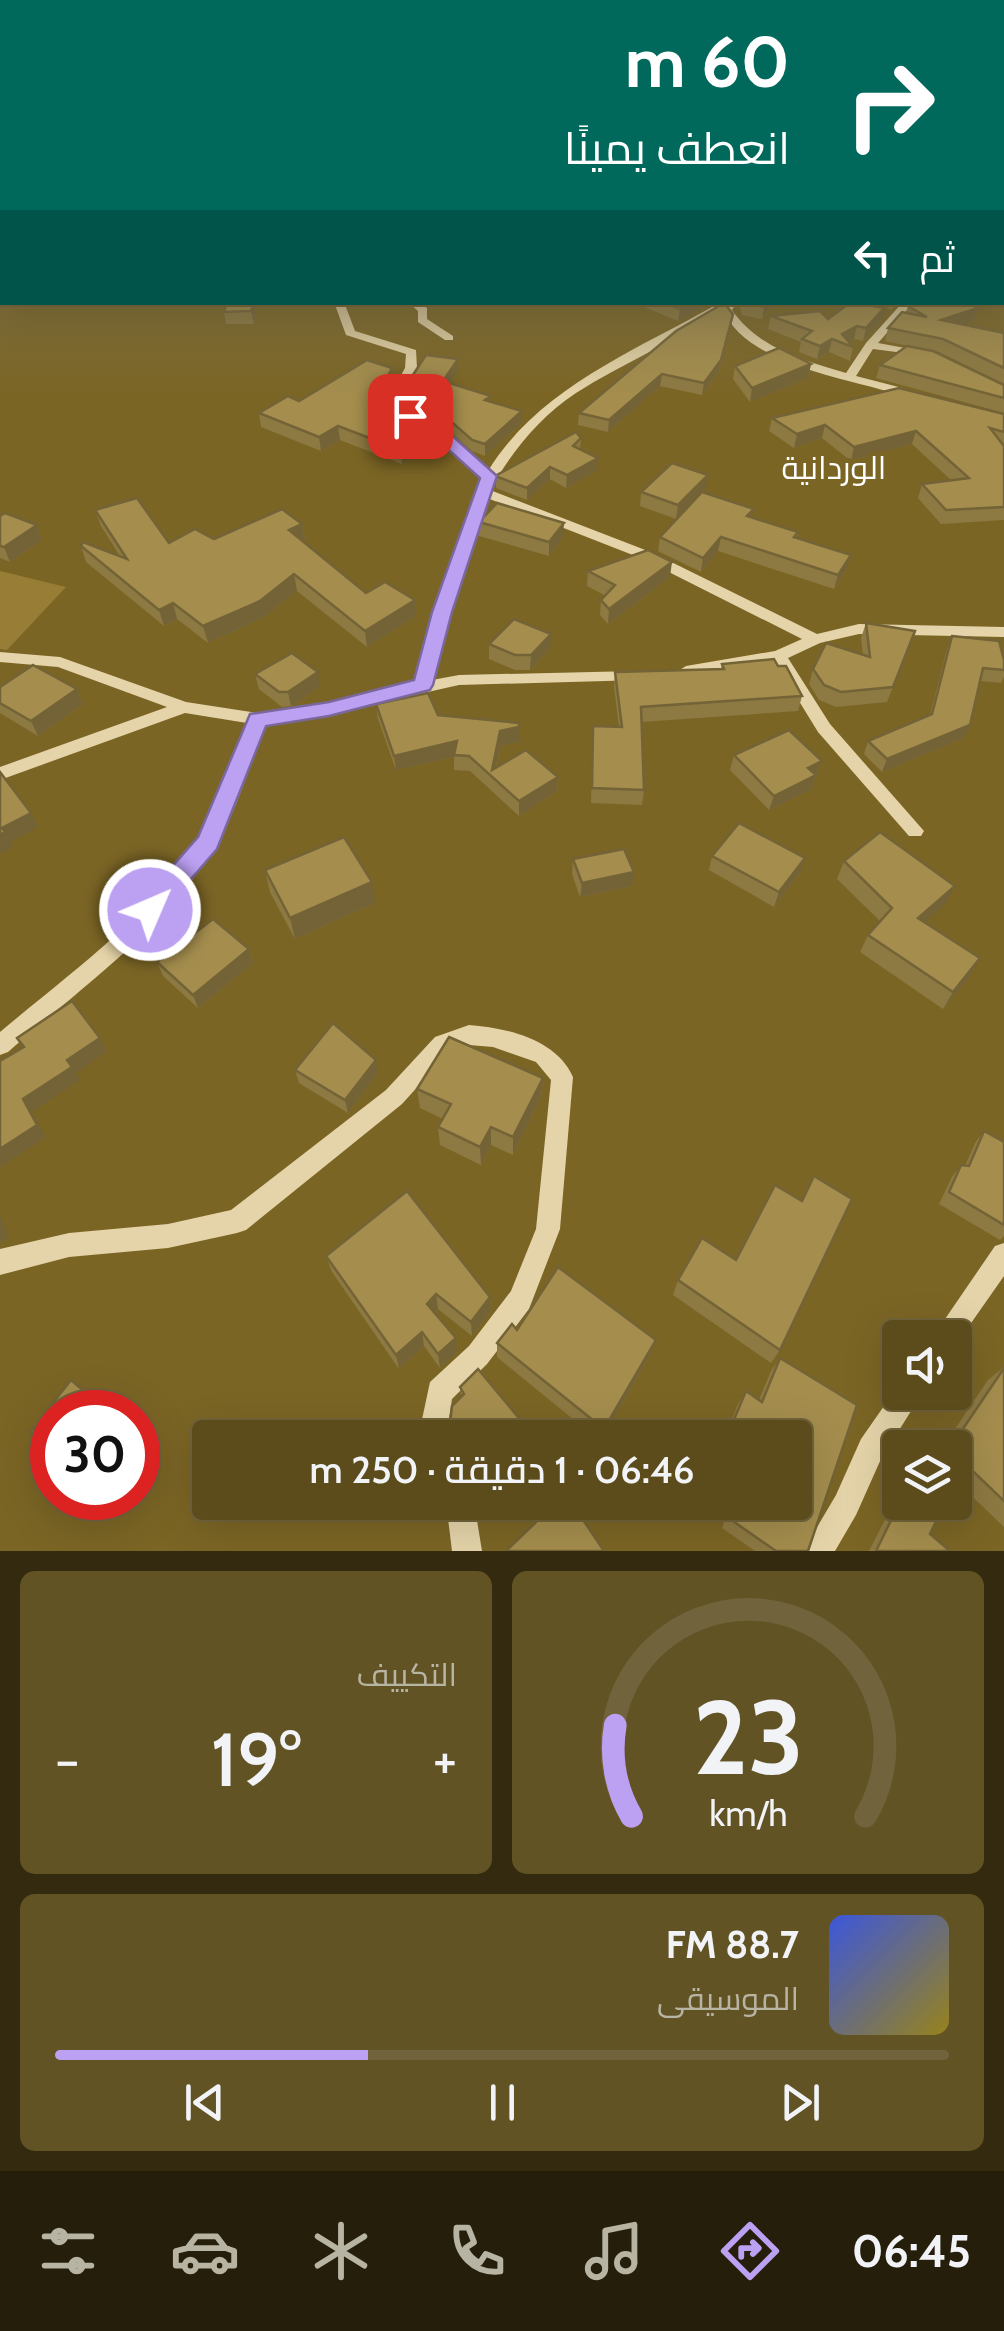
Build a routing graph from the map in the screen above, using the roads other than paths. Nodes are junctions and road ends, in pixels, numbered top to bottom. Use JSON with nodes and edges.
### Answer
{"nodes":[{"id":1,"x":341,"y":305,"type":"edge"},
{"id":2,"x":416,"y":305,"type":"edge"},
{"id":3,"x":906,"y":305,"type":"edge"},
{"id":4,"x":726,"y":307,"type":"edge"},
{"id":5,"x":450,"y":338,"type":"dead end"},
{"id":6,"x":870,"y":344,"type":"junction"},
{"id":7,"x":933,"y":357,"type":"edge"},
{"id":8,"x":850,"y":376,"type":"junction"},
{"id":9,"x":924,"y":397,"type":"edge"},
{"id":10,"x":488,"y":476,"type":"junction"},
{"id":11,"x":482,"y":492,"type":"junction"},
{"id":12,"x":1004,"y":632,"type":"edge"},
{"id":13,"x":814,"y":639,"type":"junction"},
{"id":14,"x":779,"y":656,"type":"junction"},
{"id":15,"x":0,"y":657,"type":"edge"},
{"id":16,"x":423,"y":685,"type":"junction"},
{"id":17,"x":184,"y":707,"type":"junction"},
{"id":18,"x":257,"y":720,"type":"junction"},
{"id":19,"x":0,"y":774,"type":"edge"},
{"id":20,"x":915,"y":831,"type":"dead end"},
{"id":21,"x":0,"y":1045,"type":"edge"},
{"id":22,"x":1004,"y":1255,"type":"edge"},
{"id":23,"x":0,"y":1262,"type":"edge"},
{"id":24,"x":958,"y":1320,"type":"edge"},
{"id":25,"x":898,"y":1410,"type":"edge"},
{"id":26,"x":435,"y":1420,"type":"edge"},
{"id":27,"x":463,"y":1520,"type":"edge"},
{"id":28,"x":467,"y":1551,"type":"edge"},
{"id":29,"x":818,"y":1551,"type":"edge"}],
"edges":[{"from":1,"to":10,"type":"street"},
{"from":2,"to":5,"type":"street"},
{"from":3,"to":6,"type":"street"},
{"from":4,"to":8,"type":"street"},
{"from":4,"to":10,"type":"street"},
{"from":6,"to":7,"type":"street"},
{"from":6,"to":8,"type":"street"},
{"from":8,"to":9,"type":"street"},
{"from":10,"to":11,"type":"street"},
{"from":11,"to":13,"type":"street"},
{"from":11,"to":16,"type":"street"},
{"from":12,"to":13,"type":"street"},
{"from":13,"to":14,"type":"street"},
{"from":14,"to":16,"type":"street"},
{"from":14,"to":20,"type":"street"},
{"from":15,"to":17,"type":"street"},
{"from":16,"to":18,"type":"street"},
{"from":17,"to":18,"type":"street"},
{"from":17,"to":19,"type":"street"},
{"from":18,"to":21,"type":"street"},
{"from":22,"to":24,"type":"street"},
{"from":23,"to":26,"type":"street"},
{"from":25,"to":29,"type":"street"},
{"from":27,"to":28,"type":"street"}]}
